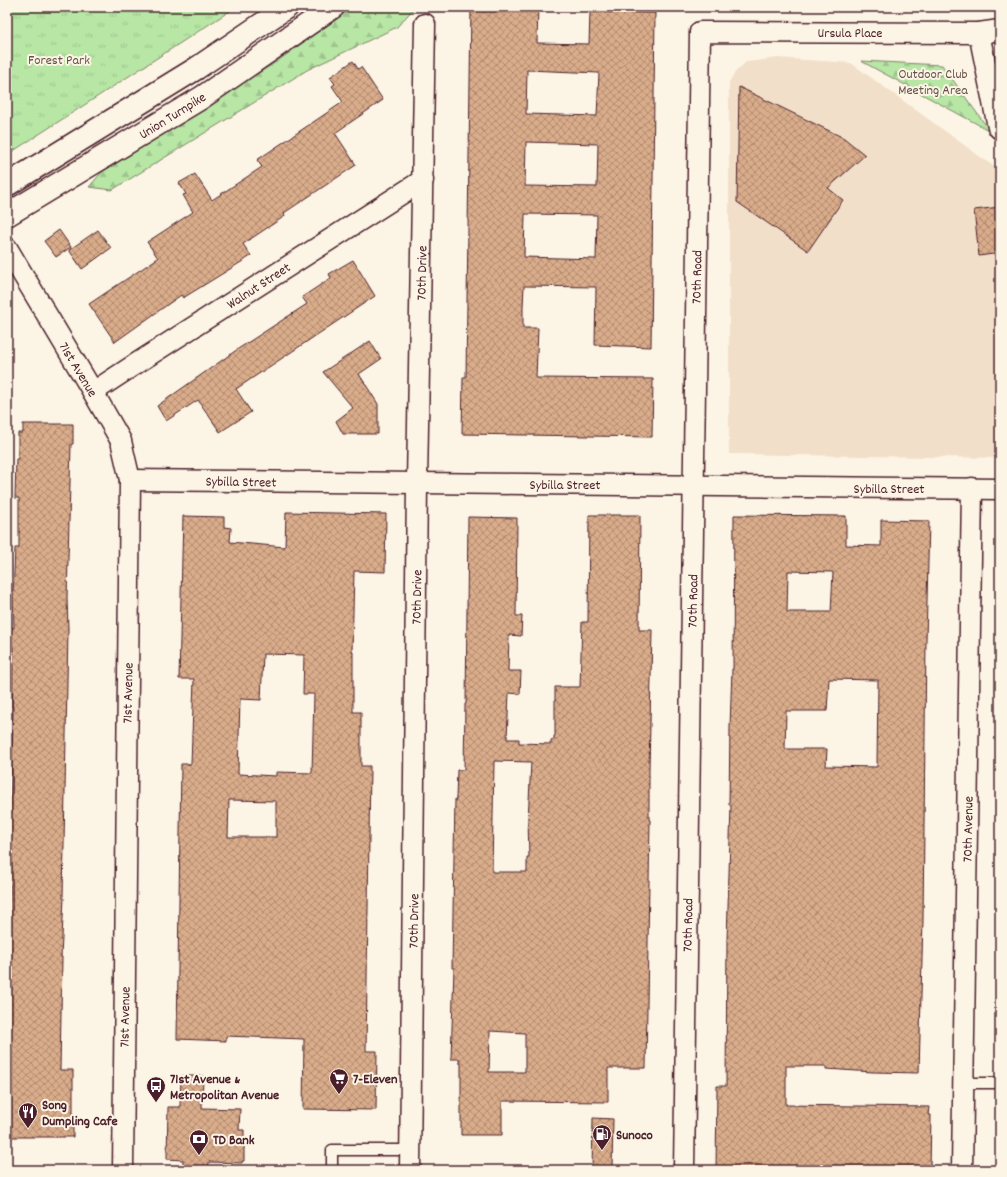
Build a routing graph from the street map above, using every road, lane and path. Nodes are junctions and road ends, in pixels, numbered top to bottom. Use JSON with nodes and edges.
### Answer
{"nodes":[{"id":1,"x":287,"y":7,"type":"edge"},
{"id":2,"x":333,"y":7,"type":"edge"},
{"id":3,"x":425,"y":24,"type":"dead end"},
{"id":4,"x":1000,"y":30,"type":"edge"},
{"id":5,"x":700,"y":32,"type":"joint"},
{"id":6,"x":979,"y":33,"type":"junction"},
{"id":7,"x":1000,"y":128,"type":"edge"},
{"id":8,"x":423,"y":180,"type":"junction"},
{"id":9,"x":7,"y":185,"type":"edge"},
{"id":10,"x":7,"y":215,"type":"edge"},
{"id":11,"x":7,"y":248,"type":"edge"},
{"id":12,"x":94,"y":392,"type":"junction"},
{"id":13,"x":130,"y":480,"type":"junction"},
{"id":14,"x":417,"y":483,"type":"junction"},
{"id":15,"x":694,"y":486,"type":"junction"},
{"id":16,"x":972,"y":488,"type":"junction"},
{"id":17,"x":1000,"y":489,"type":"edge"},
{"id":18,"x":964,"y":1083,"type":"junction"},
{"id":19,"x":1000,"y":1083,"type":"edge"},
{"id":20,"x":411,"y":1150,"type":"junction"},
{"id":21,"x":122,"y":1170,"type":"edge"},
{"id":22,"x":332,"y":1170,"type":"edge"},
{"id":23,"x":410,"y":1170,"type":"edge"},
{"id":24,"x":684,"y":1170,"type":"edge"},
{"id":25,"x":962,"y":1170,"type":"edge"}],
"edges":[{"from":1,"to":9,"type":"main road","name":"Union Turnpike"},
{"from":2,"to":10,"type":"main road","name":"Union Turnpike"},
{"from":3,"to":8,"type":"street","name":"70th Drive"},
{"from":4,"to":6,"type":"street","name":"Ursula Place"},
{"from":5,"to":6,"type":"street","name":"Ursula Place"},
{"from":5,"to":15,"type":"street","name":"70th Road"},
{"from":6,"to":7,"type":"street"},
{"from":8,"to":12,"type":"street","name":"Walnut Street"},
{"from":8,"to":14,"type":"street","name":"70th Drive"},
{"from":11,"to":12,"type":"street","name":"71st Avenue"},
{"from":12,"to":13,"type":"street","name":"71st Avenue"},
{"from":13,"to":14,"type":"street","name":"Sybilla Street"},
{"from":13,"to":21,"type":"street","name":"71st Avenue"},
{"from":14,"to":15,"type":"street","name":"Sybilla Street"},
{"from":14,"to":20,"type":"street","name":"70th Drive"},
{"from":15,"to":16,"type":"street","name":"Sybilla Street"},
{"from":15,"to":24,"type":"street","name":"70th Road"},
{"from":16,"to":17,"type":"street","name":"Sybilla Street"},
{"from":16,"to":18,"type":"street","name":"70th Avenue"},
{"from":18,"to":19,"type":"lane"},
{"from":18,"to":25,"type":"street","name":"70th Avenue"},
{"from":20,"to":22,"type":"lane"},
{"from":20,"to":23,"type":"street","name":"70th Drive"}]}
